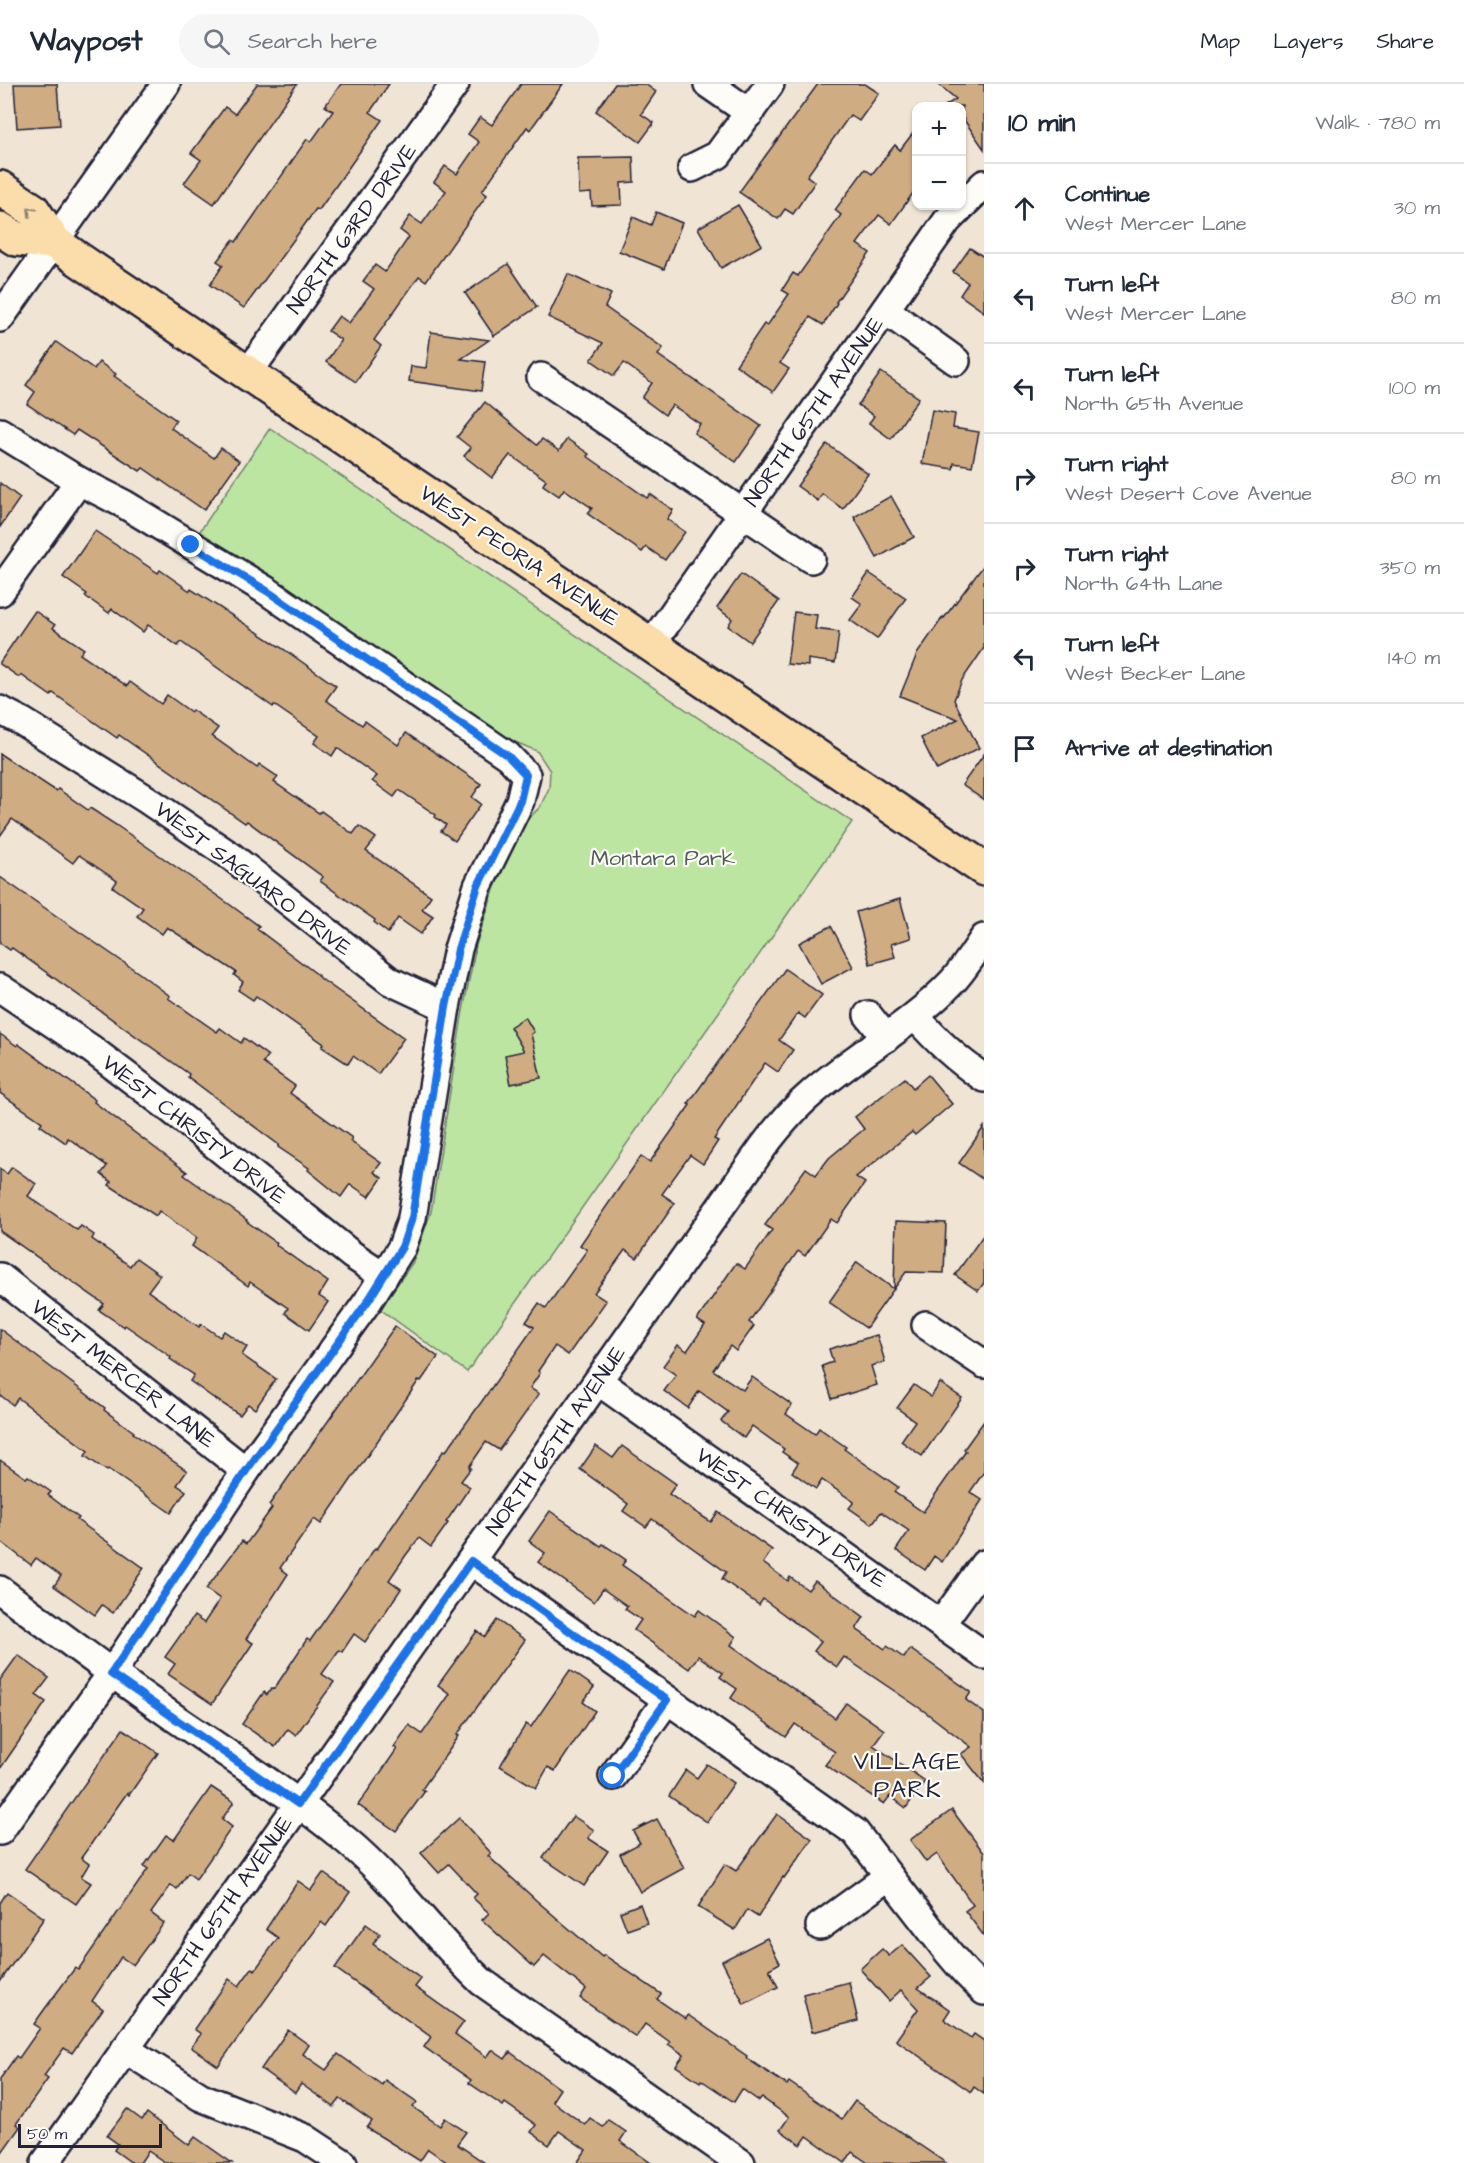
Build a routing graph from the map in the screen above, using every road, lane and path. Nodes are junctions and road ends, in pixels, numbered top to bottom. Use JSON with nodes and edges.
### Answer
{"nodes":[{"id":1,"x":166,"y":84,"type":"edge"},
{"id":2,"x":455,"y":84,"type":"edge"},
{"id":3,"x":708,"y":84,"type":"edge"},
{"id":4,"x":770,"y":84,"type":"edge"},
{"id":5,"x":750,"y":112,"type":"junction"},
{"id":6,"x":692,"y":168,"type":"dead end"},
{"id":7,"x":984,"y":184,"type":"edge"},
{"id":8,"x":0,"y":188,"type":"edge"},
{"id":9,"x":0,"y":229,"type":"edge"},
{"id":10,"x":54,"y":242,"type":"junction"},
{"id":11,"x":885,"y":310,"type":"junction"},
{"id":12,"x":0,"y":318,"type":"edge"},
{"id":13,"x":956,"y":361,"type":"dead end"},
{"id":14,"x":248,"y":373,"type":"junction"},
{"id":15,"x":541,"y":377,"type":"dead end"},
{"id":16,"x":0,"y":432,"type":"edge"},
{"id":17,"x":79,"y":481,"type":"junction"},
{"id":18,"x":742,"y":512,"type":"junction"},
{"id":19,"x":812,"y":559,"type":"dead end"},
{"id":20,"x":0,"y":592,"type":"edge"},
{"id":21,"x":651,"y":645,"type":"junction"},
{"id":22,"x":0,"y":710,"type":"edge"},
{"id":23,"x":984,"y":869,"type":"edge"},
{"id":24,"x":984,"y":938,"type":"edge"},
{"id":25,"x":0,"y":988,"type":"edge"},
{"id":26,"x":446,"y":1007,"type":"junction"},
{"id":27,"x":868,"y":1015,"type":"dead end"},
{"id":28,"x":915,"y":1016,"type":"junction"},
{"id":29,"x":886,"y":1038,"type":"junction"},
{"id":30,"x":984,"y":1078,"type":"edge"},
{"id":31,"x":384,"y":1276,"type":"junction"},
{"id":32,"x":0,"y":1277,"type":"edge"},
{"id":33,"x":926,"y":1325,"type":"dead end"},
{"id":34,"x":984,"y":1364,"type":"edge"},
{"id":35,"x":598,"y":1381,"type":"junction"},
{"id":36,"x":246,"y":1471,"type":"junction"},
{"id":37,"x":471,"y":1561,"type":"junction"},
{"id":38,"x":984,"y":1564,"type":"edge"},
{"id":39,"x":0,"y":1590,"type":"edge"},
{"id":40,"x":941,"y":1624,"type":"junction"},
{"id":41,"x":984,"y":1655,"type":"edge"},
{"id":42,"x":111,"y":1674,"type":"junction"},
{"id":43,"x":667,"y":1700,"type":"junction"},
{"id":44,"x":613,"y":1776,"type":"dead end"},
{"id":45,"x":298,"y":1804,"type":"junction"},
{"id":46,"x":0,"y":1832,"type":"edge"},
{"id":47,"x":889,"y":1876,"type":"junction"},
{"id":48,"x":820,"y":1926,"type":"dead end"},
{"id":49,"x":984,"y":1991,"type":"edge"},
{"id":50,"x":125,"y":2049,"type":"junction"},
{"id":51,"x":45,"y":2163,"type":"edge"},
{"id":52,"x":343,"y":2163,"type":"edge"},
{"id":53,"x":741,"y":2163,"type":"edge"}],
"edges":[{"from":1,"to":10,"type":"street"},
{"from":2,"to":14,"type":"street","name":"NORTH 63RD DRIVE"},
{"from":3,"to":5,"type":"street"},
{"from":4,"to":5,"type":"street"},
{"from":5,"to":6,"type":"street"},
{"from":7,"to":11,"type":"street","name":"NORTH 65TH AVENUE"},
{"from":10,"to":8,"type":"main road","name":"WEST PEORIA AVENUE","one_way":true},
{"from":9,"to":10,"type":"main road","name":"WEST PEORIA AVENUE"},
{"from":10,"to":12,"type":"street"},
{"from":10,"to":14,"type":"main road","name":"WEST PEORIA AVENUE"},
{"from":11,"to":13,"type":"street"},
{"from":11,"to":18,"type":"street","name":"NORTH 65TH AVENUE"},
{"from":14,"to":21,"type":"main road","name":"WEST PEORIA AVENUE"},
{"from":15,"to":18,"type":"street"},
{"from":16,"to":17,"type":"street"},
{"from":17,"to":20,"type":"street"},
{"from":17,"to":26,"type":"street"},
{"from":18,"to":19,"type":"street"},
{"from":18,"to":21,"type":"street","name":"NORTH 65TH AVENUE"},
{"from":21,"to":23,"type":"main road","name":"WEST PEORIA AVENUE"},
{"from":22,"to":26,"type":"street","name":"WEST SAGUARO DRIVE"},
{"from":24,"to":28,"type":"street","name":"NORTH 65TH AVENUE"},
{"from":25,"to":31,"type":"street","name":"WEST CHRISTY DRIVE"},
{"from":26,"to":31,"type":"street"},
{"from":27,"to":29,"type":"street"},
{"from":28,"to":29,"type":"street","name":"NORTH 65TH AVENUE"},
{"from":28,"to":30,"type":"street"},
{"from":29,"to":35,"type":"street","name":"NORTH 65TH AVENUE"},
{"from":31,"to":36,"type":"street"},
{"from":32,"to":36,"type":"street","name":"WEST MERCER LANE"},
{"from":33,"to":34,"type":"street"},
{"from":35,"to":37,"type":"street","name":"NORTH 65TH AVENUE"},
{"from":35,"to":40,"type":"street","name":"WEST CHRISTY DRIVE"},
{"from":36,"to":42,"type":"street"},
{"from":37,"to":43,"type":"street"},
{"from":37,"to":45,"type":"street","name":"NORTH 65TH AVENUE"},
{"from":38,"to":40,"type":"street"},
{"from":39,"to":42,"type":"street"},
{"from":40,"to":41,"type":"street","name":"WEST CHRISTY DRIVE"},
{"from":42,"to":45,"type":"street"},
{"from":42,"to":46,"type":"street"},
{"from":43,"to":44,"type":"street"},
{"from":43,"to":47,"type":"street"},
{"from":45,"to":50,"type":"street","name":"NORTH 65TH AVENUE"},
{"from":45,"to":53,"type":"street"},
{"from":47,"to":48,"type":"street"},
{"from":47,"to":49,"type":"street"},
{"from":50,"to":51,"type":"street","name":"NORTH 65TH AVENUE"},
{"from":50,"to":52,"type":"street"}]}
